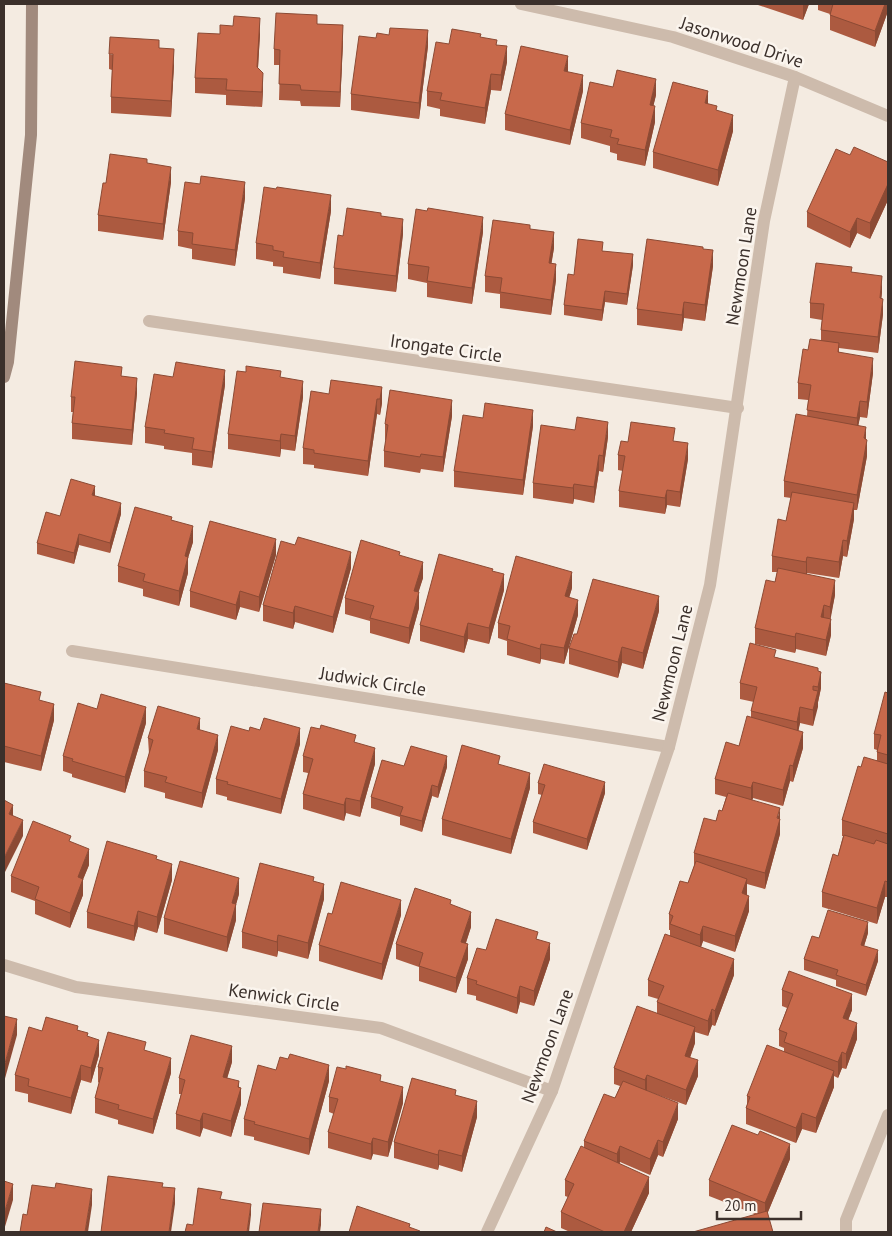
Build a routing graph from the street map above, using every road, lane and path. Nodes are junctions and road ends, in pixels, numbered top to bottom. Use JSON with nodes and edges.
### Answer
{"nodes":[{"id":1,"x":32,"y":4,"type":"edge"},
{"id":2,"x":521,"y":4,"type":"edge"},
{"id":3,"x":795,"y":77,"type":"junction"},
{"id":4,"x":888,"y":116,"type":"edge"},
{"id":5,"x":149,"y":321,"type":"dead end"},
{"id":6,"x":4,"y":377,"type":"edge"},
{"id":7,"x":738,"y":408,"type":"junction"},
{"id":8,"x":72,"y":651,"type":"dead end"},
{"id":9,"x":669,"y":746,"type":"junction"},
{"id":10,"x":4,"y":965,"type":"edge"},
{"id":11,"x":552,"y":1091,"type":"junction"},
{"id":12,"x":888,"y":1115,"type":"edge"},
{"id":13,"x":487,"y":1232,"type":"edge"},
{"id":14,"x":846,"y":1232,"type":"edge"}],
"edges":[{"from":1,"to":6,"type":"street"},
{"from":2,"to":3,"type":"street","name":"Jasonwood Drive"},
{"from":3,"to":4,"type":"street","name":"Jasonwood Drive"},
{"from":3,"to":7,"type":"street","name":"Newmoon Lane"},
{"from":5,"to":7,"type":"street","name":"Irongate Circle"},
{"from":7,"to":9,"type":"street","name":"Newmoon Lane"},
{"from":8,"to":9,"type":"street","name":"Judwick Circle"},
{"from":9,"to":11,"type":"street","name":"Newmoon Lane"},
{"from":10,"to":11,"type":"street","name":"Kenwick Circle"},
{"from":11,"to":13,"type":"street","name":"Newmoon Lane"},
{"from":12,"to":14,"type":"street"}]}
